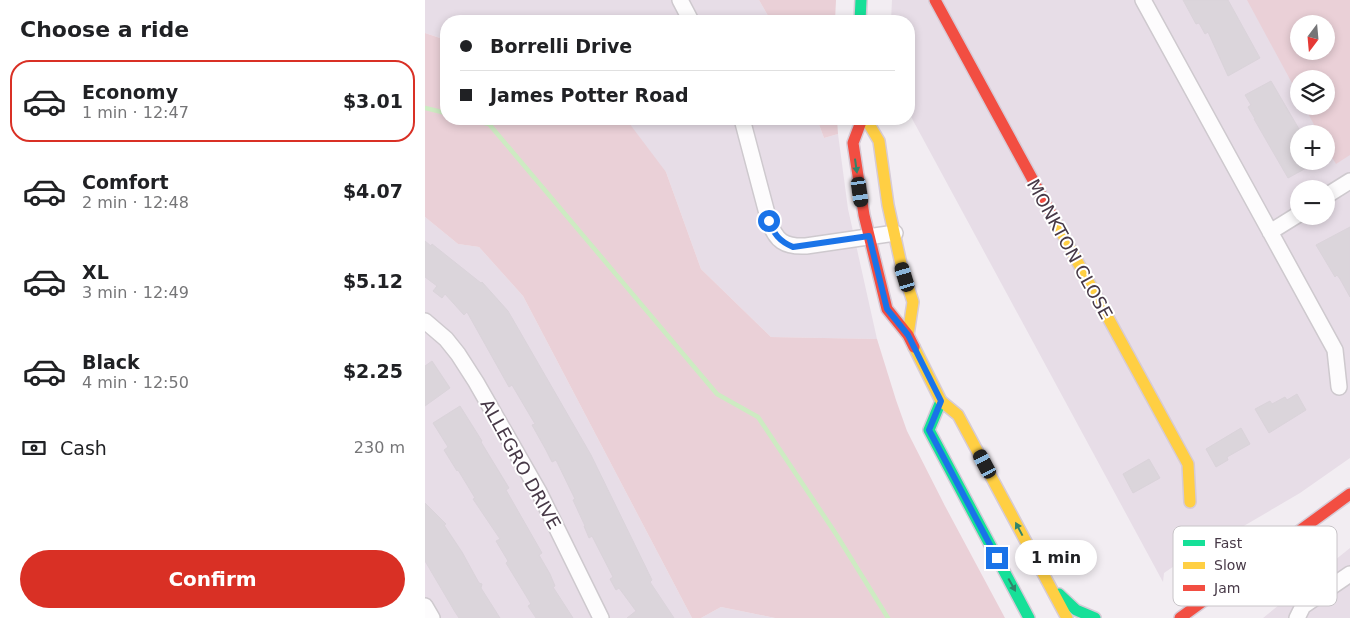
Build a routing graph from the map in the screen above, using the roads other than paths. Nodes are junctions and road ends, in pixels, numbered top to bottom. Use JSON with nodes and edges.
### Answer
{"nodes":[{"id":1,"x":680,"y":0,"type":"edge"},
{"id":2,"x":861,"y":0,"type":"edge"},
{"id":3,"x":935,"y":0,"type":"edge"},
{"id":4,"x":1143,"y":0,"type":"edge"},
{"id":5,"x":688,"y":15,"type":"edge"},
{"id":6,"x":860,"y":15,"type":"edge"},
{"id":7,"x":744,"y":125,"type":"edge"},
{"id":8,"x":860,"y":125,"type":"edge"},
{"id":9,"x":870,"y":125,"type":"edge"},
{"id":10,"x":1350,"y":181,"type":"edge"},
{"id":11,"x":1335,"y":190,"type":"edge"},
{"id":12,"x":1290,"y":220,"type":"edge"},
{"id":13,"x":1270,"y":232,"type":"junction"},
{"id":14,"x":895,"y":233,"type":"junction"},
{"id":15,"x":869,"y":236,"type":"junction"},
{"id":16,"x":427,"y":326,"type":"edge"},
{"id":17,"x":908,"y":335,"type":"junction"},
{"id":18,"x":1339,"y":387,"type":"dead end"},
{"id":19,"x":941,"y":401,"type":"junction"},
{"id":20,"x":1350,"y":494,"type":"edge"},
{"id":21,"x":1190,"y":502,"type":"dead end"},
{"id":22,"x":1306,"y":526,"type":"edge"},
{"id":23,"x":1043,"y":574,"type":"junction"},
{"id":24,"x":1350,"y":574,"type":"edge"},
{"id":25,"x":1337,"y":583,"type":"edge"},
{"id":26,"x":425,"y":606,"type":"edge"},
{"id":27,"x":1196,"y":606,"type":"edge"},
{"id":28,"x":1303,"y":606,"type":"edge"},
{"id":29,"x":432,"y":618,"type":"edge"},
{"id":30,"x":601,"y":618,"type":"edge"},
{"id":31,"x":1029,"y":618,"type":"edge"},
{"id":32,"x":1067,"y":618,"type":"edge"},
{"id":33,"x":1095,"y":618,"type":"edge"},
{"id":34,"x":1180,"y":618,"type":"edge"},
{"id":35,"x":1297,"y":618,"type":"edge"}],
"edges":[{"from":1,"to":5,"type":"street"},
{"from":2,"to":6,"type":"main road"},
{"from":3,"to":21,"type":"main road","name":"MONKTON CLOSE"},
{"from":4,"to":13,"type":"street"},
{"from":7,"to":15,"type":"street"},
{"from":8,"to":15,"type":"main road","one_way":true},
{"from":9,"to":14,"type":"main road"},
{"from":10,"to":11,"type":"street"},
{"from":12,"to":13,"type":"street"},
{"from":13,"to":18,"type":"street"},
{"from":14,"to":15,"type":"street"},
{"from":14,"to":17,"type":"main road"},
{"from":15,"to":17,"type":"main road"},
{"from":16,"to":30,"type":"street","name":"ALLEGRO DRIVE"},
{"from":17,"to":19,"type":"main road"},
{"from":23,"to":19,"type":"main road","one_way":true},
{"from":19,"to":31,"type":"main road","one_way":true},
{"from":20,"to":22,"type":"main road"},
{"from":23,"to":32,"type":"main road"},
{"from":23,"to":33,"type":"main road"},
{"from":24,"to":25,"type":"street"},
{"from":26,"to":29,"type":"street"},
{"from":27,"to":34,"type":"main road"},
{"from":28,"to":35,"type":"street"}]}
